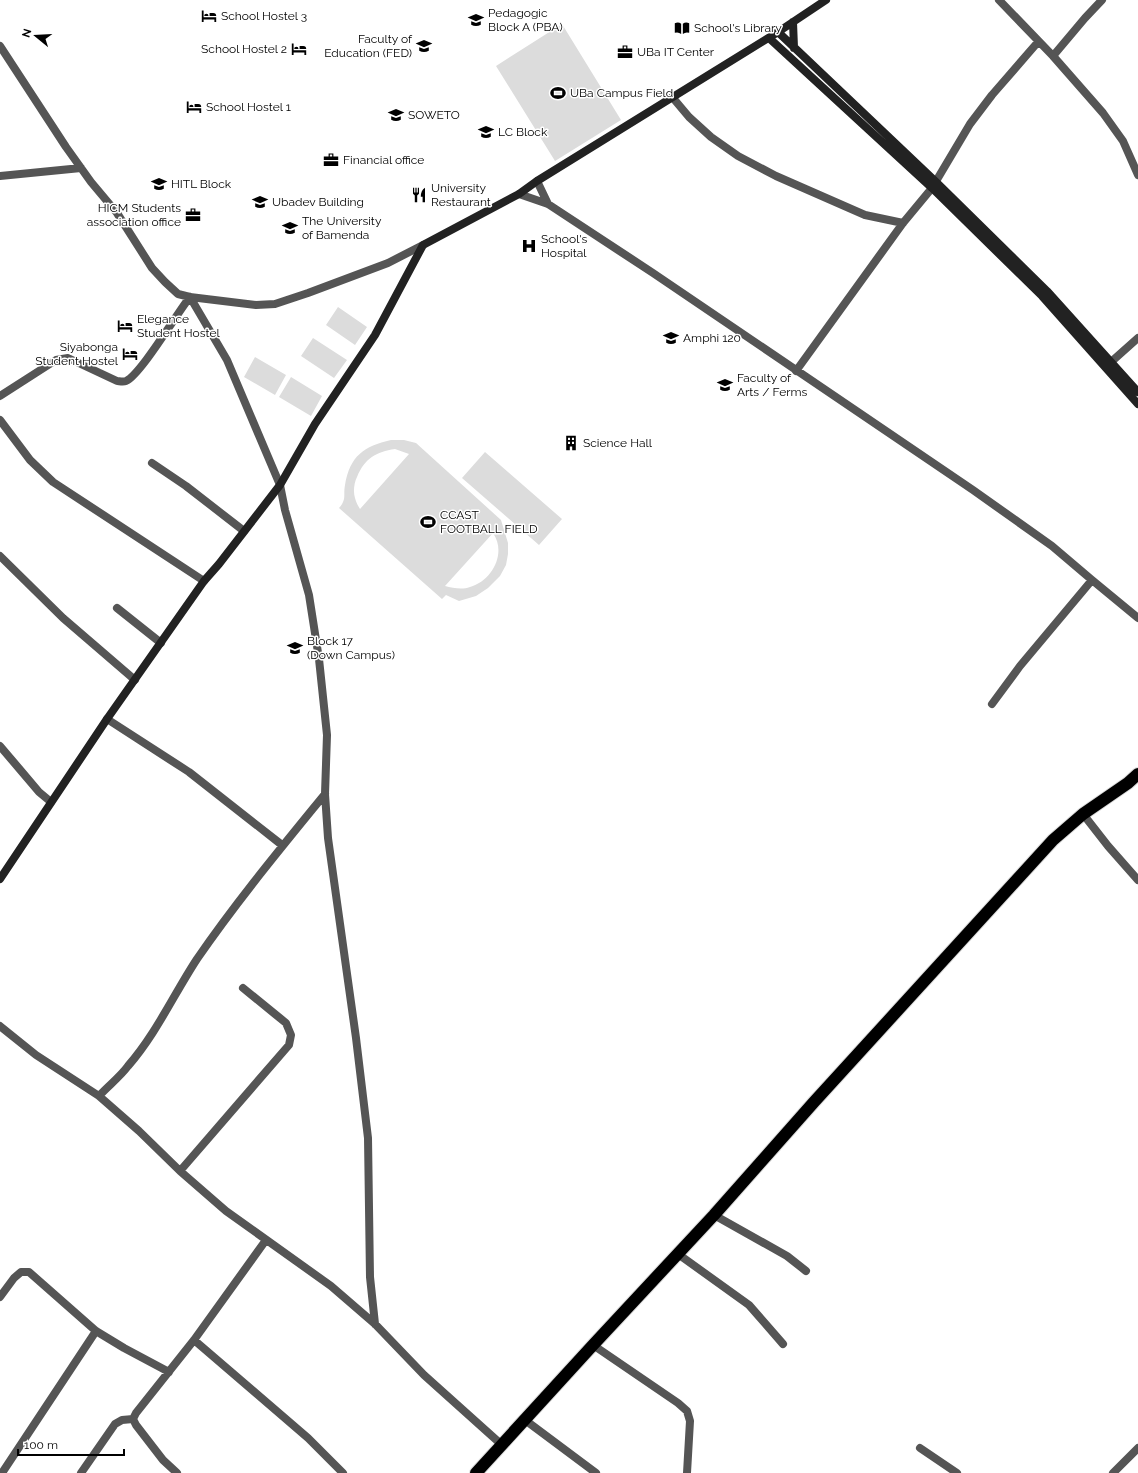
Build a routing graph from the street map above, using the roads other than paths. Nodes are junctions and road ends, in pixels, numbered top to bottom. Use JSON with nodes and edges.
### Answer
{"nodes":[{"id":1,"x":826,"y":0,"type":"edge"},
{"id":2,"x":999,"y":0,"type":"edge"},
{"id":3,"x":1102,"y":0,"type":"edge"},
{"id":4,"x":793,"y":22,"type":"junction"},
{"id":5,"x":778,"y":32,"type":"junction"},
{"id":6,"x":769,"y":38,"type":"junction"},
{"id":7,"x":1038,"y":42,"type":"junction"},
{"id":8,"x":0,"y":46,"type":"edge"},
{"id":9,"x":794,"y":48,"type":"junction"},
{"id":10,"x":1053,"y":56,"type":"junction"},
{"id":11,"x":673,"y":98,"type":"junction"},
{"id":12,"x":81,"y":168,"type":"junction"},
{"id":13,"x":1138,"y":175,"type":"edge"},
{"id":14,"x":0,"y":176,"type":"edge"},
{"id":15,"x":537,"y":181,"type":"junction"},
{"id":16,"x":934,"y":185,"type":"junction"},
{"id":17,"x":519,"y":194,"type":"junction"},
{"id":18,"x":548,"y":204,"type":"junction"},
{"id":19,"x":903,"y":223,"type":"junction"},
{"id":20,"x":423,"y":245,"type":"junction"},
{"id":21,"x":190,"y":297,"type":"junction"},
{"id":22,"x":1138,"y":338,"type":"edge"},
{"id":23,"x":1111,"y":362,"type":"junction"},
{"id":24,"x":796,"y":371,"type":"junction"},
{"id":25,"x":1138,"y":392,"type":"edge"},
{"id":26,"x":0,"y":396,"type":"edge"},
{"id":27,"x":1138,"y":404,"type":"edge"},
{"id":28,"x":0,"y":420,"type":"edge"},
{"id":29,"x":152,"y":463,"type":"dead end"},
{"id":30,"x":280,"y":485,"type":"junction"},
{"id":31,"x":244,"y":531,"type":"junction"},
{"id":32,"x":0,"y":556,"type":"edge"},
{"id":33,"x":1092,"y":580,"type":"junction"},
{"id":34,"x":204,"y":581,"type":"junction"},
{"id":35,"x":117,"y":608,"type":"dead end"},
{"id":36,"x":1138,"y":618,"type":"edge"},
{"id":37,"x":161,"y":643,"type":"junction"},
{"id":38,"x":135,"y":680,"type":"junction"},
{"id":39,"x":992,"y":704,"type":"dead end"},
{"id":40,"x":107,"y":719,"type":"junction"},
{"id":41,"x":0,"y":746,"type":"edge"},
{"id":42,"x":1138,"y":774,"type":"edge"},
{"id":43,"x":1133,"y":781,"type":"edge"},
{"id":44,"x":325,"y":794,"type":"junction"},
{"id":45,"x":51,"y":802,"type":"junction"},
{"id":46,"x":1083,"y":814,"type":"junction"},
{"id":47,"x":282,"y":845,"type":"junction"},
{"id":48,"x":0,"y":879,"type":"edge"},
{"id":49,"x":1138,"y":880,"type":"edge"},
{"id":50,"x":243,"y":988,"type":"dead end"},
{"id":51,"x":0,"y":1026,"type":"edge"},
{"id":52,"x":99,"y":1096,"type":"junction"},
{"id":53,"x":180,"y":1171,"type":"junction"},
{"id":54,"x":714,"y":1215,"type":"junction"},
{"id":55,"x":266,"y":1240,"type":"junction"},
{"id":56,"x":678,"y":1254,"type":"junction"},
{"id":57,"x":806,"y":1271,"type":"dead end"},
{"id":58,"x":0,"y":1297,"type":"edge"},
{"id":59,"x":374,"y":1324,"type":"junction"},
{"id":60,"x":96,"y":1331,"type":"junction"},
{"id":61,"x":194,"y":1340,"type":"junction"},
{"id":62,"x":783,"y":1344,"type":"dead end"},
{"id":63,"x":593,"y":1345,"type":"junction"},
{"id":64,"x":169,"y":1372,"type":"junction"},
{"id":65,"x":134,"y":1419,"type":"junction"},
{"id":66,"x":525,"y":1420,"type":"junction"},
{"id":67,"x":502,"y":1445,"type":"junction"},
{"id":68,"x":920,"y":1448,"type":"dead end"},
{"id":69,"x":1138,"y":1448,"type":"edge"},
{"id":70,"x":2,"y":1473,"type":"edge"},
{"id":71,"x":81,"y":1473,"type":"edge"},
{"id":72,"x":177,"y":1473,"type":"edge"},
{"id":73,"x":343,"y":1473,"type":"edge"},
{"id":74,"x":476,"y":1473,"type":"edge"},
{"id":75,"x":596,"y":1473,"type":"edge"},
{"id":76,"x":687,"y":1473,"type":"edge"},
{"id":77,"x":957,"y":1473,"type":"edge"},
{"id":78,"x":1113,"y":1473,"type":"edge"}],
"edges":[{"from":1,"to":4,"type":"street"},
{"from":2,"to":7,"type":"street"},
{"from":3,"to":10,"type":"street"},
{"from":4,"to":5,"type":"street"},
{"from":4,"to":9,"type":"street"},
{"from":5,"to":6,"type":"street"},
{"from":5,"to":9,"type":"street"},
{"from":6,"to":11,"type":"street"},
{"from":6,"to":16,"type":"street"},
{"from":7,"to":10,"type":"street"},
{"from":7,"to":16,"type":"street"},
{"from":8,"to":12,"type":"street"},
{"from":9,"to":16,"type":"street"},
{"from":10,"to":13,"type":"street"},
{"from":11,"to":15,"type":"street"},
{"from":11,"to":19,"type":"street"},
{"from":12,"to":14,"type":"street"},
{"from":12,"to":21,"type":"street"},
{"from":15,"to":17,"type":"street"},
{"from":15,"to":18,"type":"street"},
{"from":16,"to":19,"type":"street"},
{"from":16,"to":23,"type":"street"},
{"from":16,"to":27,"type":"street"},
{"from":17,"to":18,"type":"street"},
{"from":17,"to":20,"type":"street"},
{"from":18,"to":24,"type":"street"},
{"from":19,"to":24,"type":"street"},
{"from":20,"to":21,"type":"street"},
{"from":20,"to":30,"type":"street"},
{"from":21,"to":26,"type":"street"},
{"from":21,"to":30,"type":"street"},
{"from":22,"to":23,"type":"street"},
{"from":23,"to":25,"type":"street"},
{"from":24,"to":33,"type":"street"},
{"from":28,"to":34,"type":"street"},
{"from":29,"to":31,"type":"street"},
{"from":30,"to":31,"type":"street"},
{"from":30,"to":44,"type":"street"},
{"from":31,"to":34,"type":"street"},
{"from":32,"to":38,"type":"street"},
{"from":33,"to":36,"type":"street"},
{"from":33,"to":39,"type":"street"},
{"from":34,"to":37,"type":"street"},
{"from":35,"to":37,"type":"street"},
{"from":37,"to":38,"type":"street"},
{"from":38,"to":40,"type":"street"},
{"from":40,"to":45,"type":"street"},
{"from":40,"to":47,"type":"street"},
{"from":41,"to":45,"type":"street"},
{"from":42,"to":43,"type":"highway"},
{"from":43,"to":46,"type":"highway"},
{"from":44,"to":47,"type":"street"},
{"from":44,"to":59,"type":"street"},
{"from":45,"to":48,"type":"street"},
{"from":46,"to":49,"type":"street"},
{"from":46,"to":54,"type":"highway"},
{"from":47,"to":52,"type":"street"},
{"from":50,"to":53,"type":"street"},
{"from":51,"to":52,"type":"street"},
{"from":52,"to":53,"type":"street"},
{"from":53,"to":55,"type":"street"},
{"from":54,"to":56,"type":"highway"},
{"from":54,"to":57,"type":"street"},
{"from":55,"to":59,"type":"street"},
{"from":55,"to":61,"type":"street"},
{"from":56,"to":62,"type":"street"},
{"from":56,"to":63,"type":"highway"},
{"from":58,"to":60,"type":"street"},
{"from":59,"to":67,"type":"street"},
{"from":60,"to":64,"type":"street"},
{"from":60,"to":70,"type":"street"},
{"from":61,"to":64,"type":"street"},
{"from":61,"to":73,"type":"street"},
{"from":63,"to":66,"type":"highway"},
{"from":63,"to":76,"type":"street"},
{"from":64,"to":65,"type":"street"},
{"from":65,"to":71,"type":"street"},
{"from":65,"to":72,"type":"street"},
{"from":66,"to":67,"type":"highway"},
{"from":66,"to":75,"type":"street"},
{"from":67,"to":74,"type":"highway"},
{"from":68,"to":77,"type":"street"},
{"from":69,"to":78,"type":"street"}]}
